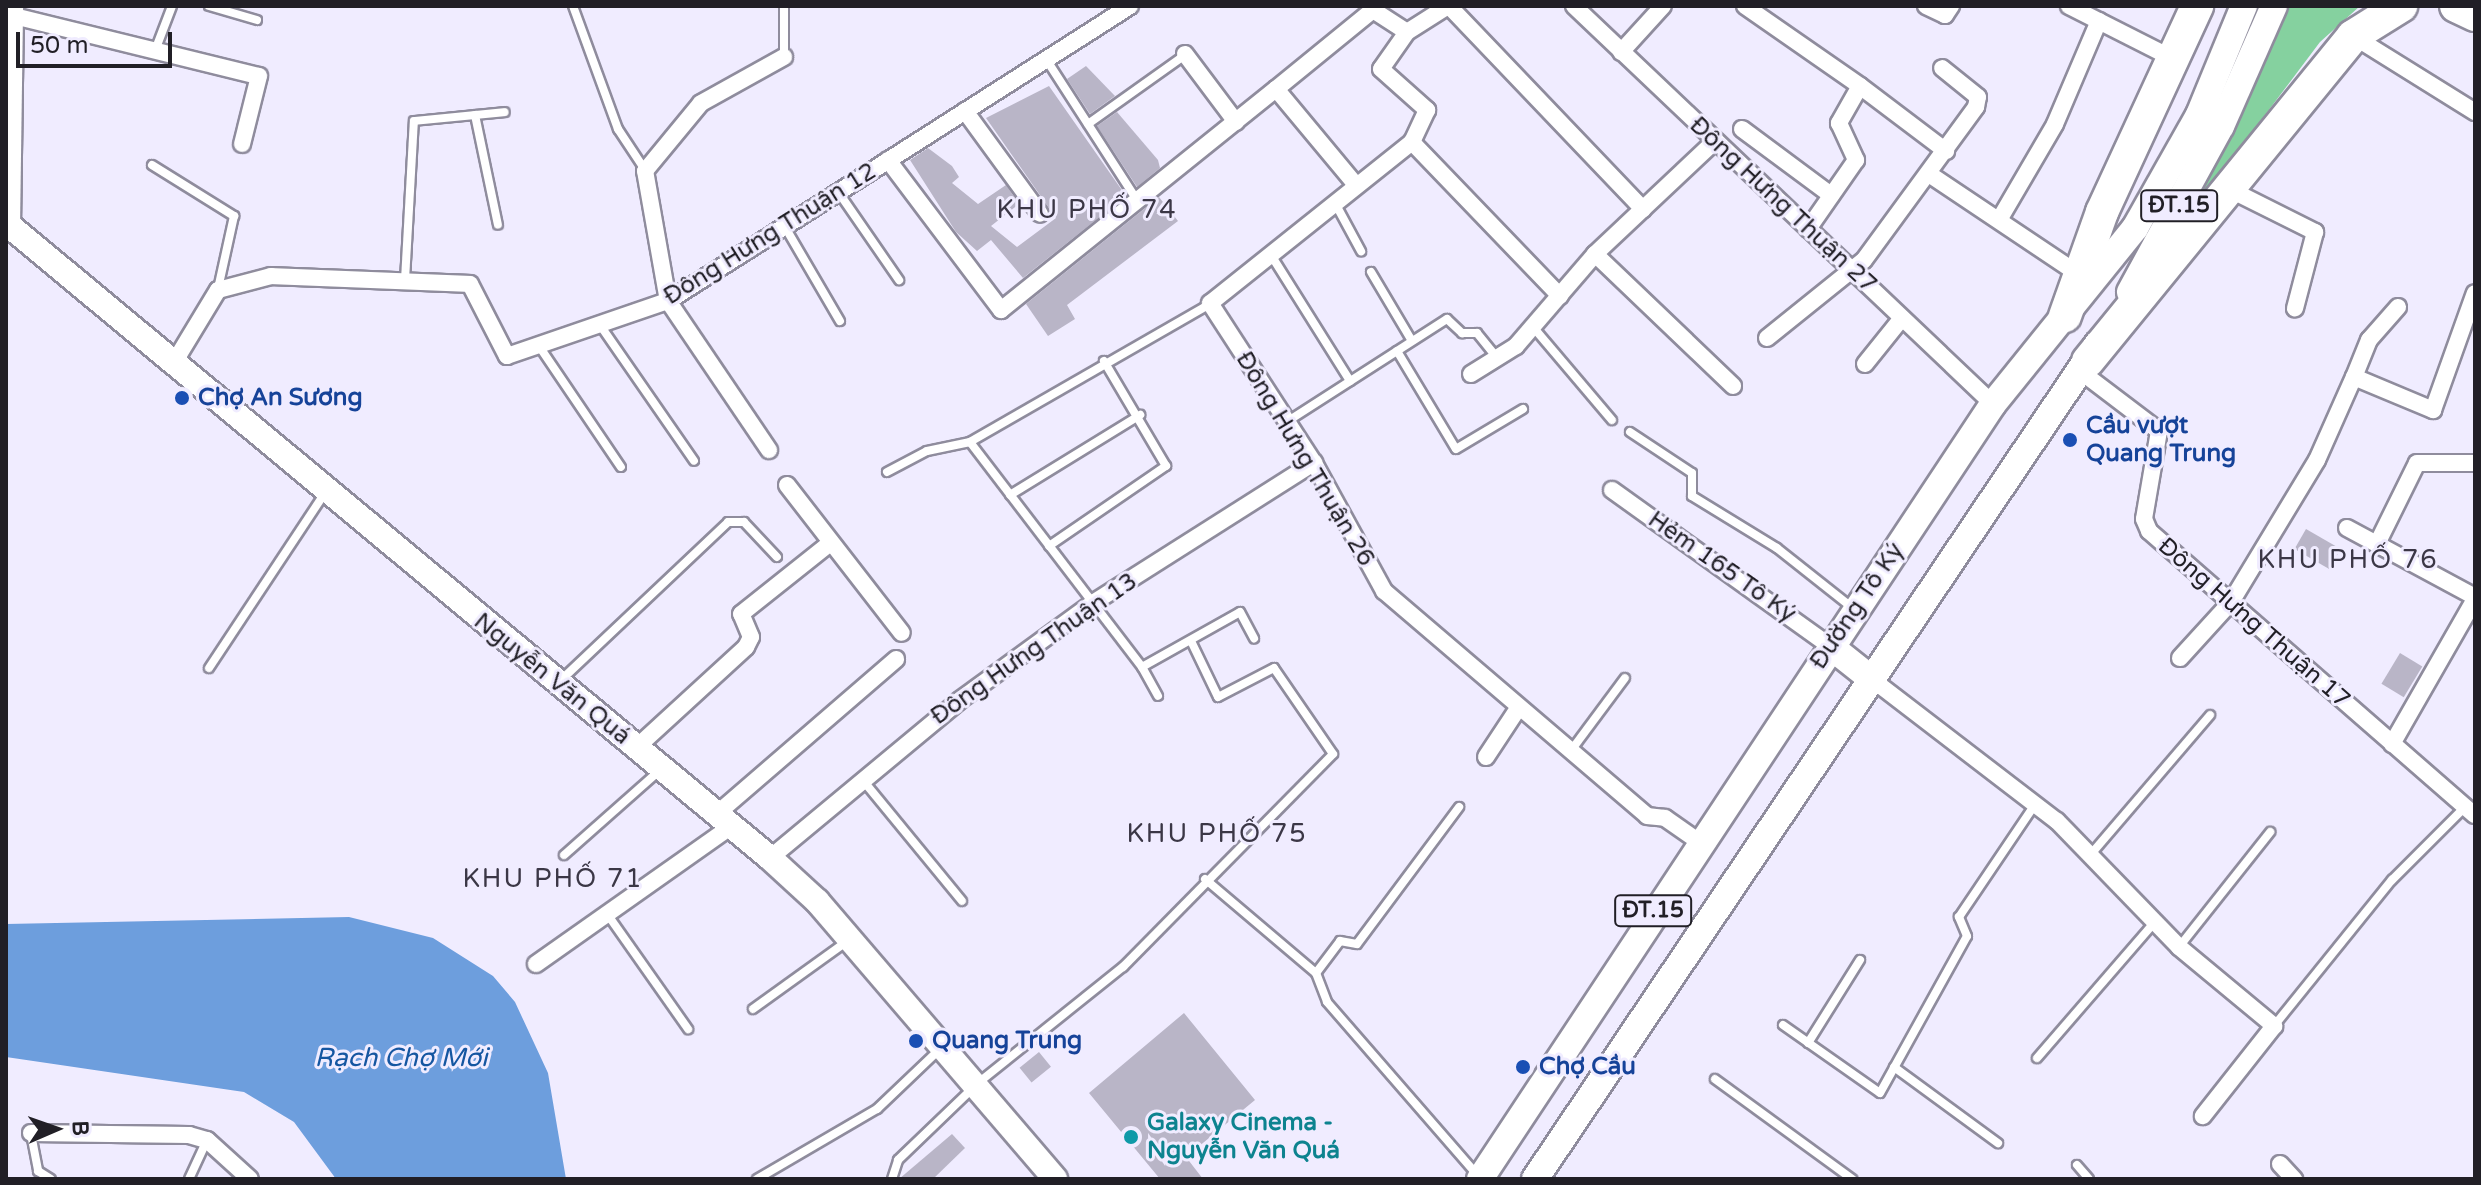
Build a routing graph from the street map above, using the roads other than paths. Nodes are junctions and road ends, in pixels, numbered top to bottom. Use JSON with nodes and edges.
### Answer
{"nodes":[{"id":1,"x":172,"y":6,"type":"edge"},
{"id":2,"x":209,"y":6,"type":"edge"},
{"id":3,"x":573,"y":6,"type":"edge"},
{"id":4,"x":784,"y":6,"type":"edge"},
{"id":5,"x":1130,"y":6,"type":"edge"},
{"id":6,"x":1449,"y":6,"type":"edge"},
{"id":7,"x":1574,"y":6,"type":"edge"},
{"id":8,"x":1663,"y":6,"type":"edge"},
{"id":9,"x":1745,"y":6,"type":"edge"},
{"id":10,"x":1926,"y":6,"type":"edge"},
{"id":11,"x":1951,"y":6,"type":"edge"},
{"id":12,"x":2069,"y":6,"type":"edge"},
{"id":13,"x":2197,"y":6,"type":"edge"},
{"id":14,"x":2244,"y":6,"type":"edge"},
{"id":15,"x":2274,"y":6,"type":"edge"},
{"id":16,"x":2401,"y":6,"type":"edge"},
{"id":17,"x":2456,"y":6,"type":"edge"},
{"id":18,"x":12,"y":12,"type":"edge"},
{"id":19,"x":2475,"y":15,"type":"edge"},
{"id":20,"x":257,"y":20,"type":"dead end"},
{"id":21,"x":2099,"y":21,"type":"junction"},
{"id":22,"x":1407,"y":32,"type":"junction"},
{"id":23,"x":2353,"y":36,"type":"junction"},
{"id":24,"x":2245,"y":40,"type":"junction"},
{"id":25,"x":156,"y":48,"type":"junction"},
{"id":26,"x":1621,"y":52,"type":"junction"},
{"id":27,"x":1185,"y":54,"type":"joint"},
{"id":28,"x":784,"y":57,"type":"joint"},
{"id":29,"x":1046,"y":59,"type":"junction"},
{"id":30,"x":2174,"y":59,"type":"junction"},
{"id":31,"x":1942,"y":68,"type":"dead end"},
{"id":32,"x":1860,"y":86,"type":"junction"},
{"id":33,"x":1276,"y":89,"type":"junction"},
{"id":34,"x":965,"y":111,"type":"junction"},
{"id":35,"x":505,"y":112,"type":"dead end"},
{"id":36,"x":2475,"y":112,"type":"edge"},
{"id":37,"x":475,"y":115,"type":"junction"},
{"id":38,"x":1236,"y":122,"type":"junction"},
{"id":39,"x":1088,"y":124,"type":"junction"},
{"id":40,"x":1742,"y":129,"type":"dead end"},
{"id":41,"x":1715,"y":141,"type":"junction"},
{"id":42,"x":1412,"y":142,"type":"junction"},
{"id":43,"x":242,"y":144,"type":"dead end"},
{"id":44,"x":1946,"y":151,"type":"junction"},
{"id":45,"x":888,"y":160,"type":"junction"},
{"id":46,"x":152,"y":165,"type":"dead end"},
{"id":47,"x":645,"y":171,"type":"junction"},
{"id":48,"x":1929,"y":174,"type":"junction"},
{"id":49,"x":1356,"y":185,"type":"junction"},
{"id":50,"x":2233,"y":191,"type":"junction"},
{"id":51,"x":839,"y":192,"type":"junction"},
{"id":52,"x":1831,"y":195,"type":"junction"},
{"id":53,"x":1139,"y":202,"type":"junction"},
{"id":54,"x":1334,"y":202,"type":"junction"},
{"id":55,"x":1643,"y":209,"type":"junction"},
{"id":56,"x":1040,"y":214,"type":"dead end"},
{"id":57,"x":1999,"y":220,"type":"junction"},
{"id":58,"x":9,"y":225,"type":"edge"},
{"id":59,"x":498,"y":225,"type":"dead end"},
{"id":60,"x":785,"y":226,"type":"junction"},
{"id":61,"x":1808,"y":229,"type":"junction"},
{"id":62,"x":1361,"y":251,"type":"dead end"},
{"id":63,"x":1595,"y":254,"type":"junction"},
{"id":64,"x":1270,"y":255,"type":"junction"},
{"id":65,"x":1851,"y":270,"type":"junction"},
{"id":66,"x":1371,"y":272,"type":"dead end"},
{"id":67,"x":2080,"y":275,"type":"junction"},
{"id":68,"x":405,"y":280,"type":"junction"},
{"id":69,"x":899,"y":280,"type":"dead end"},
{"id":70,"x":218,"y":290,"type":"junction"},
{"id":71,"x":2475,"y":293,"type":"edge"},
{"id":72,"x":1560,"y":296,"type":"junction"},
{"id":73,"x":668,"y":301,"type":"junction"},
{"id":74,"x":1210,"y":303,"type":"junction"},
{"id":75,"x":2398,"y":307,"type":"dead end"},
{"id":76,"x":2295,"y":308,"type":"dead end"},
{"id":77,"x":2065,"y":316,"type":"junction"},
{"id":78,"x":1902,"y":318,"type":"junction"},
{"id":79,"x":840,"y":321,"type":"dead end"},
{"id":80,"x":600,"y":324,"type":"junction"},
{"id":81,"x":1533,"y":327,"type":"junction"},
{"id":82,"x":1767,"y":338,"type":"dead end"},
{"id":83,"x":1412,"y":341,"type":"junction"},
{"id":84,"x":539,"y":345,"type":"junction"},
{"id":85,"x":1397,"y":351,"type":"junction"},
{"id":86,"x":1497,"y":358,"type":"junction"},
{"id":87,"x":175,"y":361,"type":"junction"},
{"id":88,"x":1104,"y":361,"type":"junction"},
{"id":89,"x":1865,"y":364,"type":"dead end"},
{"id":90,"x":2084,"y":366,"type":"junction"},
{"id":91,"x":1471,"y":374,"type":"dead end"},
{"id":92,"x":2354,"y":377,"type":"junction"},
{"id":93,"x":1350,"y":381,"type":"junction"},
{"id":94,"x":1733,"y":386,"type":"dead end"},
{"id":95,"x":1993,"y":404,"type":"junction"},
{"id":96,"x":1523,"y":409,"type":"dead end"},
{"id":97,"x":1140,"y":415,"type":"junction"},
{"id":98,"x":1612,"y":420,"type":"dead end"},
{"id":99,"x":1287,"y":422,"type":"junction"},
{"id":100,"x":1630,"y":432,"type":"dead end"},
{"id":101,"x":970,"y":442,"type":"junction"},
{"id":102,"x":769,"y":450,"type":"dead end"},
{"id":103,"x":694,"y":461,"type":"dead end"},
{"id":104,"x":1314,"y":463,"type":"junction"},
{"id":105,"x":2475,"y":463,"type":"edge"},
{"id":106,"x":621,"y":467,"type":"dead end"},
{"id":107,"x":887,"y":472,"type":"dead end"},
{"id":108,"x":787,"y":485,"type":"dead end"},
{"id":109,"x":1612,"y":490,"type":"dead end"},
{"id":110,"x":324,"y":494,"type":"junction"},
{"id":111,"x":1010,"y":495,"type":"junction"},
{"id":112,"x":2347,"y":528,"type":"dead end"},
{"id":113,"x":829,"y":544,"type":"junction"},
{"id":114,"x":2377,"y":544,"type":"junction"},
{"id":115,"x":1049,"y":546,"type":"junction"},
{"id":116,"x":777,"y":557,"type":"dead end"},
{"id":117,"x":2475,"y":598,"type":"edge"},
{"id":118,"x":2231,"y":602,"type":"junction"},
{"id":119,"x":1093,"y":603,"type":"junction"},
{"id":120,"x":1855,"y":609,"type":"junction"},
{"id":121,"x":902,"y":633,"type":"dead end"},
{"id":122,"x":1254,"y":638,"type":"dead end"},
{"id":123,"x":1191,"y":641,"type":"junction"},
{"id":124,"x":1830,"y":646,"type":"junction"},
{"id":125,"x":2180,"y":658,"type":"dead end"},
{"id":126,"x":896,"y":659,"type":"dead end"},
{"id":127,"x":1142,"y":667,"type":"junction"},
{"id":128,"x":209,"y":668,"type":"dead end"},
{"id":129,"x":1869,"y":677,"type":"junction"},
{"id":130,"x":1625,"y":678,"type":"dead end"},
{"id":131,"x":557,"y":684,"type":"junction"},
{"id":132,"x":1158,"y":696,"type":"dead end"},
{"id":133,"x":1517,"y":710,"type":"junction"},
{"id":134,"x":2210,"y":715,"type":"dead end"},
{"id":135,"x":2392,"y":744,"type":"junction"},
{"id":136,"x":637,"y":747,"type":"junction"},
{"id":137,"x":1570,"y":753,"type":"junction"},
{"id":138,"x":1486,"y":757,"type":"dead end"},
{"id":139,"x":663,"y":768,"type":"junction"},
{"id":140,"x":861,"y":778,"type":"junction"},
{"id":141,"x":2034,"y":806,"type":"junction"},
{"id":142,"x":1459,"y":807,"type":"dead end"},
{"id":143,"x":2471,"y":811,"type":"edge"},
{"id":144,"x":726,"y":819,"type":"junction"},
{"id":145,"x":2270,"y":832,"type":"dead end"},
{"id":146,"x":1698,"y":841,"type":"junction"},
{"id":147,"x":2091,"y":854,"type":"junction"},
{"id":148,"x":564,"y":855,"type":"dead end"},
{"id":149,"x":770,"y":858,"type":"junction"},
{"id":150,"x":1205,"y":879,"type":"junction"},
{"id":151,"x":962,"y":901,"type":"dead end"},
{"id":152,"x":610,"y":918,"type":"junction"},
{"id":153,"x":2155,"y":922,"type":"junction"},
{"id":154,"x":850,"y":939,"type":"junction"},
{"id":155,"x":2179,"y":947,"type":"junction"},
{"id":156,"x":1860,"y":960,"type":"dead end"},
{"id":157,"x":536,"y":964,"type":"dead end"},
{"id":158,"x":1316,"y":973,"type":"junction"},
{"id":159,"x":753,"y":1009,"type":"dead end"},
{"id":160,"x":1783,"y":1025,"type":"dead end"},
{"id":161,"x":2274,"y":1026,"type":"junction"},
{"id":162,"x":688,"y":1029,"type":"dead end"},
{"id":163,"x":1808,"y":1043,"type":"junction"},
{"id":164,"x":942,"y":1047,"type":"junction"},
{"id":165,"x":2037,"y":1058,"type":"dead end"},
{"id":166,"x":1894,"y":1067,"type":"junction"},
{"id":167,"x":1715,"y":1079,"type":"dead end"},
{"id":168,"x":978,"y":1083,"type":"junction"},
{"id":169,"x":2203,"y":1116,"type":"dead end"},
{"id":170,"x":31,"y":1133,"type":"joint"},
{"id":171,"x":207,"y":1140,"type":"junction"},
{"id":172,"x":1998,"y":1143,"type":"dead end"},
{"id":173,"x":2280,"y":1164,"type":"dead end"},
{"id":174,"x":2077,"y":1165,"type":"dead end"},
{"id":175,"x":51,"y":1179,"type":"edge"},
{"id":176,"x":189,"y":1179,"type":"edge"},
{"id":177,"x":250,"y":1179,"type":"edge"},
{"id":178,"x":757,"y":1179,"type":"edge"},
{"id":179,"x":892,"y":1179,"type":"edge"},
{"id":180,"x":1055,"y":1179,"type":"edge"},
{"id":181,"x":1480,"y":1179,"type":"edge"},
{"id":182,"x":1535,"y":1179,"type":"edge"},
{"id":183,"x":1852,"y":1179,"type":"edge"},
{"id":184,"x":2089,"y":1179,"type":"edge"},
{"id":185,"x":2294,"y":1179,"type":"edge"}],
"edges":[{"from":1,"to":25,"type":"lane"},
{"from":2,"to":20,"type":"lane"},
{"from":3,"to":47,"type":"lane"},
{"from":4,"to":28,"type":"lane"},
{"from":5,"to":29,"type":"street","name":"Đông Hưng Thuận 12"},
{"from":6,"to":22,"type":"street"},
{"from":6,"to":55,"type":"street"},
{"from":7,"to":26,"type":"street","name":"Đông Hưng Thuận 27"},
{"from":8,"to":26,"type":"street"},
{"from":9,"to":32,"type":"street"},
{"from":10,"to":11,"type":"street"},
{"from":12,"to":21,"type":"street"},
{"from":13,"to":30,"type":"highway"},
{"from":14,"to":24,"type":"main road"},
{"from":15,"to":24,"type":"main road"},
{"from":16,"to":23,"type":"highway"},
{"from":17,"to":19,"type":"highway"},
{"from":18,"to":25,"type":"street"},
{"from":18,"to":58,"type":"street"},
{"from":21,"to":30,"type":"street"},
{"from":21,"to":57,"type":"street"},
{"from":22,"to":33,"type":"street"},
{"from":22,"to":42,"type":"street"},
{"from":23,"to":36,"type":"street"},
{"from":23,"to":50,"type":"highway"},
{"from":24,"to":77,"type":"main road","name":"Đường Tô Ký","number":"ĐT.15"},
{"from":24,"to":90,"type":"main road","name":"Đường Tô Ký","number":"ĐT.15"},
{"from":25,"to":43,"type":"street"},
{"from":26,"to":41,"type":"street","name":"Đông Hưng Thuận 27"},
{"from":27,"to":38,"type":"street"},
{"from":27,"to":39,"type":"lane"},
{"from":28,"to":47,"type":"street"},
{"from":29,"to":34,"type":"street","name":"Đông Hưng Thuận 12"},
{"from":29,"to":39,"type":"lane"},
{"from":30,"to":67,"type":"highway"},
{"from":31,"to":44,"type":"street"},
{"from":32,"to":44,"type":"street"},
{"from":32,"to":52,"type":"street"},
{"from":33,"to":38,"type":"street"},
{"from":33,"to":49,"type":"street"},
{"from":34,"to":45,"type":"street","name":"Đông Hưng Thuận 12"},
{"from":34,"to":56,"type":"street"},
{"from":35,"to":37,"type":"lane"},
{"from":37,"to":59,"type":"lane"},
{"from":37,"to":68,"type":"lane"},
{"from":38,"to":53,"type":"street"},
{"from":39,"to":53,"type":"lane"},
{"from":40,"to":52,"type":"street"},
{"from":41,"to":55,"type":"street"},
{"from":41,"to":61,"type":"street","name":"Đông Hưng Thuận 27"},
{"from":42,"to":49,"type":"street"},
{"from":42,"to":72,"type":"street"},
{"from":44,"to":48,"type":"street"},
{"from":45,"to":51,"type":"street","name":"Đông Hưng Thuận 12"},
{"from":45,"to":53,"type":"street"},
{"from":46,"to":70,"type":"lane"},
{"from":47,"to":73,"type":"street"},
{"from":48,"to":57,"type":"street"},
{"from":48,"to":65,"type":"street"},
{"from":49,"to":54,"type":"street"},
{"from":50,"to":76,"type":"street"},
{"from":50,"to":90,"type":"highway"},
{"from":51,"to":60,"type":"street","name":"Đông Hưng Thuận 12"},
{"from":51,"to":69,"type":"lane"},
{"from":52,"to":61,"type":"street"},
{"from":54,"to":62,"type":"lane"},
{"from":54,"to":64,"type":"street"},
{"from":55,"to":63,"type":"street"},
{"from":57,"to":67,"type":"street"},
{"from":58,"to":87,"type":"main road","name":"Nguyễn Văn Quá"},
{"from":60,"to":73,"type":"street","name":"Đông Hưng Thuận 12"},
{"from":60,"to":79,"type":"lane"},
{"from":61,"to":65,"type":"street","name":"Đông Hưng Thuận 27"},
{"from":63,"to":72,"type":"street"},
{"from":63,"to":94,"type":"street"},
{"from":64,"to":74,"type":"street"},
{"from":64,"to":93,"type":"lane"},
{"from":65,"to":78,"type":"street","name":"Đông Hưng Thuận 27"},
{"from":65,"to":82,"type":"street"},
{"from":66,"to":83,"type":"lane"},
{"from":67,"to":77,"type":"highway"},
{"from":68,"to":70,"type":"street","name":"Đông Hưng Thuận 12"},
{"from":68,"to":84,"type":"street","name":"Đông Hưng Thuận 12"},
{"from":70,"to":87,"type":"street"},
{"from":71,"to":92,"type":"street"},
{"from":72,"to":81,"type":"street"},
{"from":73,"to":80,"type":"street","name":"Đông Hưng Thuận 12"},
{"from":73,"to":102,"type":"street"},
{"from":74,"to":88,"type":"lane"},
{"from":74,"to":99,"type":"street","name":"Đông Hưng Thuận 26"},
{"from":75,"to":92,"type":"street"},
{"from":77,"to":95,"type":"main road","name":"Đường Tô Ký","number":"ĐT.15"},
{"from":78,"to":89,"type":"street"},
{"from":78,"to":95,"type":"street","name":"Đông Hưng Thuận 27"},
{"from":80,"to":84,"type":"street","name":"Đông Hưng Thuận 12"},
{"from":80,"to":103,"type":"lane"},
{"from":81,"to":86,"type":"street"},
{"from":81,"to":98,"type":"lane"},
{"from":83,"to":85,"type":"lane"},
{"from":83,"to":86,"type":"lane"},
{"from":84,"to":106,"type":"lane"},
{"from":85,"to":93,"type":"lane"},
{"from":85,"to":96,"type":"lane"},
{"from":86,"to":91,"type":"street"},
{"from":87,"to":110,"type":"main road","name":"Nguyễn Văn Quá"},
{"from":88,"to":97,"type":"lane"},
{"from":88,"to":101,"type":"lane"},
{"from":90,"to":118,"type":"street","name":"Đông Hưng Thuận 17"},
{"from":90,"to":129,"type":"main road","name":"Đường Tô Ký","number":"ĐT.15"},
{"from":92,"to":118,"type":"street"},
{"from":93,"to":99,"type":"lane"},
{"from":95,"to":120,"type":"main road","name":"Đường Tô Ký","number":"ĐT.15"},
{"from":97,"to":111,"type":"lane"},
{"from":97,"to":115,"type":"lane"},
{"from":99,"to":104,"type":"street","name":"Đông Hưng Thuận 26"},
{"from":100,"to":120,"type":"lane"},
{"from":101,"to":107,"type":"lane"},
{"from":101,"to":111,"type":"lane"},
{"from":104,"to":119,"type":"street","name":"Đông Hưng Thuận 13"},
{"from":104,"to":133,"type":"street","name":"Đông Hưng Thuận 26"},
{"from":105,"to":114,"type":"street"},
{"from":108,"to":113,"type":"street"},
{"from":109,"to":124,"type":"street","name":"Hẻm 165 Tô Ký"},
{"from":110,"to":128,"type":"lane"},
{"from":110,"to":131,"type":"main road","name":"Nguyễn Văn Quá"},
{"from":111,"to":115,"type":"lane"},
{"from":112,"to":114,"type":"street"},
{"from":113,"to":121,"type":"street"},
{"from":113,"to":136,"type":"street"},
{"from":114,"to":117,"type":"street"},
{"from":115,"to":119,"type":"lane"},
{"from":116,"to":131,"type":"lane"},
{"from":117,"to":135,"type":"street"},
{"from":118,"to":125,"type":"street"},
{"from":118,"to":135,"type":"street","name":"Đông Hưng Thuận 17"},
{"from":119,"to":127,"type":"lane"},
{"from":119,"to":140,"type":"street","name":"Đông Hưng Thuận 13"},
{"from":120,"to":124,"type":"main road","name":"Đường Tô Ký","number":"ĐT.15"},
{"from":122,"to":123,"type":"lane"},
{"from":123,"to":127,"type":"lane"},
{"from":123,"to":150,"type":"lane"},
{"from":124,"to":129,"type":"main road"},
{"from":124,"to":146,"type":"main road","name":"Đường Tô Ký","number":"ĐT.15"},
{"from":126,"to":144,"type":"street"},
{"from":127,"to":132,"type":"lane"},
{"from":129,"to":141,"type":"street"},
{"from":129,"to":182,"type":"main road","name":"Đường Tô Ký","number":"ĐT.15"},
{"from":130,"to":137,"type":"lane"},
{"from":131,"to":136,"type":"main road","name":"Nguyễn Văn Quá"},
{"from":133,"to":137,"type":"street","name":"Đông Hưng Thuận 26"},
{"from":133,"to":138,"type":"street"},
{"from":134,"to":147,"type":"lane"},
{"from":135,"to":143,"type":"street","name":"Đông Hưng Thuận 17"},
{"from":136,"to":139,"type":"main road","name":"Nguyễn Văn Quá"},
{"from":137,"to":146,"type":"street","name":"Đông Hưng Thuận 26"},
{"from":139,"to":144,"type":"main road","name":"Nguyễn Văn Quá"},
{"from":139,"to":148,"type":"lane"},
{"from":140,"to":149,"type":"street","name":"Đông Hưng Thuận 13"},
{"from":140,"to":151,"type":"lane"},
{"from":141,"to":147,"type":"street"},
{"from":141,"to":166,"type":"lane"},
{"from":142,"to":158,"type":"lane"},
{"from":143,"to":161,"type":"lane"},
{"from":144,"to":149,"type":"main road","name":"Nguyễn Văn Quá"},
{"from":144,"to":152,"type":"street"},
{"from":145,"to":155,"type":"lane"},
{"from":146,"to":181,"type":"main road","name":"Đường Tô Ký","number":"ĐT.15"},
{"from":147,"to":153,"type":"street"},
{"from":149,"to":154,"type":"main road","name":"Nguyễn Văn Quá"},
{"from":150,"to":158,"type":"lane"},
{"from":150,"to":168,"type":"lane"},
{"from":152,"to":157,"type":"street"},
{"from":152,"to":162,"type":"lane"},
{"from":153,"to":155,"type":"street"},
{"from":153,"to":165,"type":"lane"},
{"from":154,"to":159,"type":"lane"},
{"from":154,"to":164,"type":"main road","name":"Nguyễn Văn Quá"},
{"from":155,"to":161,"type":"street"},
{"from":156,"to":163,"type":"lane"},
{"from":158,"to":181,"type":"lane"},
{"from":160,"to":163,"type":"lane"},
{"from":161,"to":169,"type":"street"},
{"from":163,"to":166,"type":"lane"},
{"from":164,"to":168,"type":"main road","name":"Nguyễn Văn Quá"},
{"from":164,"to":178,"type":"lane"},
{"from":166,"to":172,"type":"lane"},
{"from":167,"to":183,"type":"lane"},
{"from":168,"to":179,"type":"lane"},
{"from":168,"to":180,"type":"main road","name":"Nguyễn Văn Quá"},
{"from":170,"to":171,"type":"street"},
{"from":170,"to":175,"type":"lane"},
{"from":171,"to":176,"type":"lane"},
{"from":171,"to":177,"type":"street"},
{"from":173,"to":185,"type":"street"},
{"from":174,"to":184,"type":"lane"}]}
